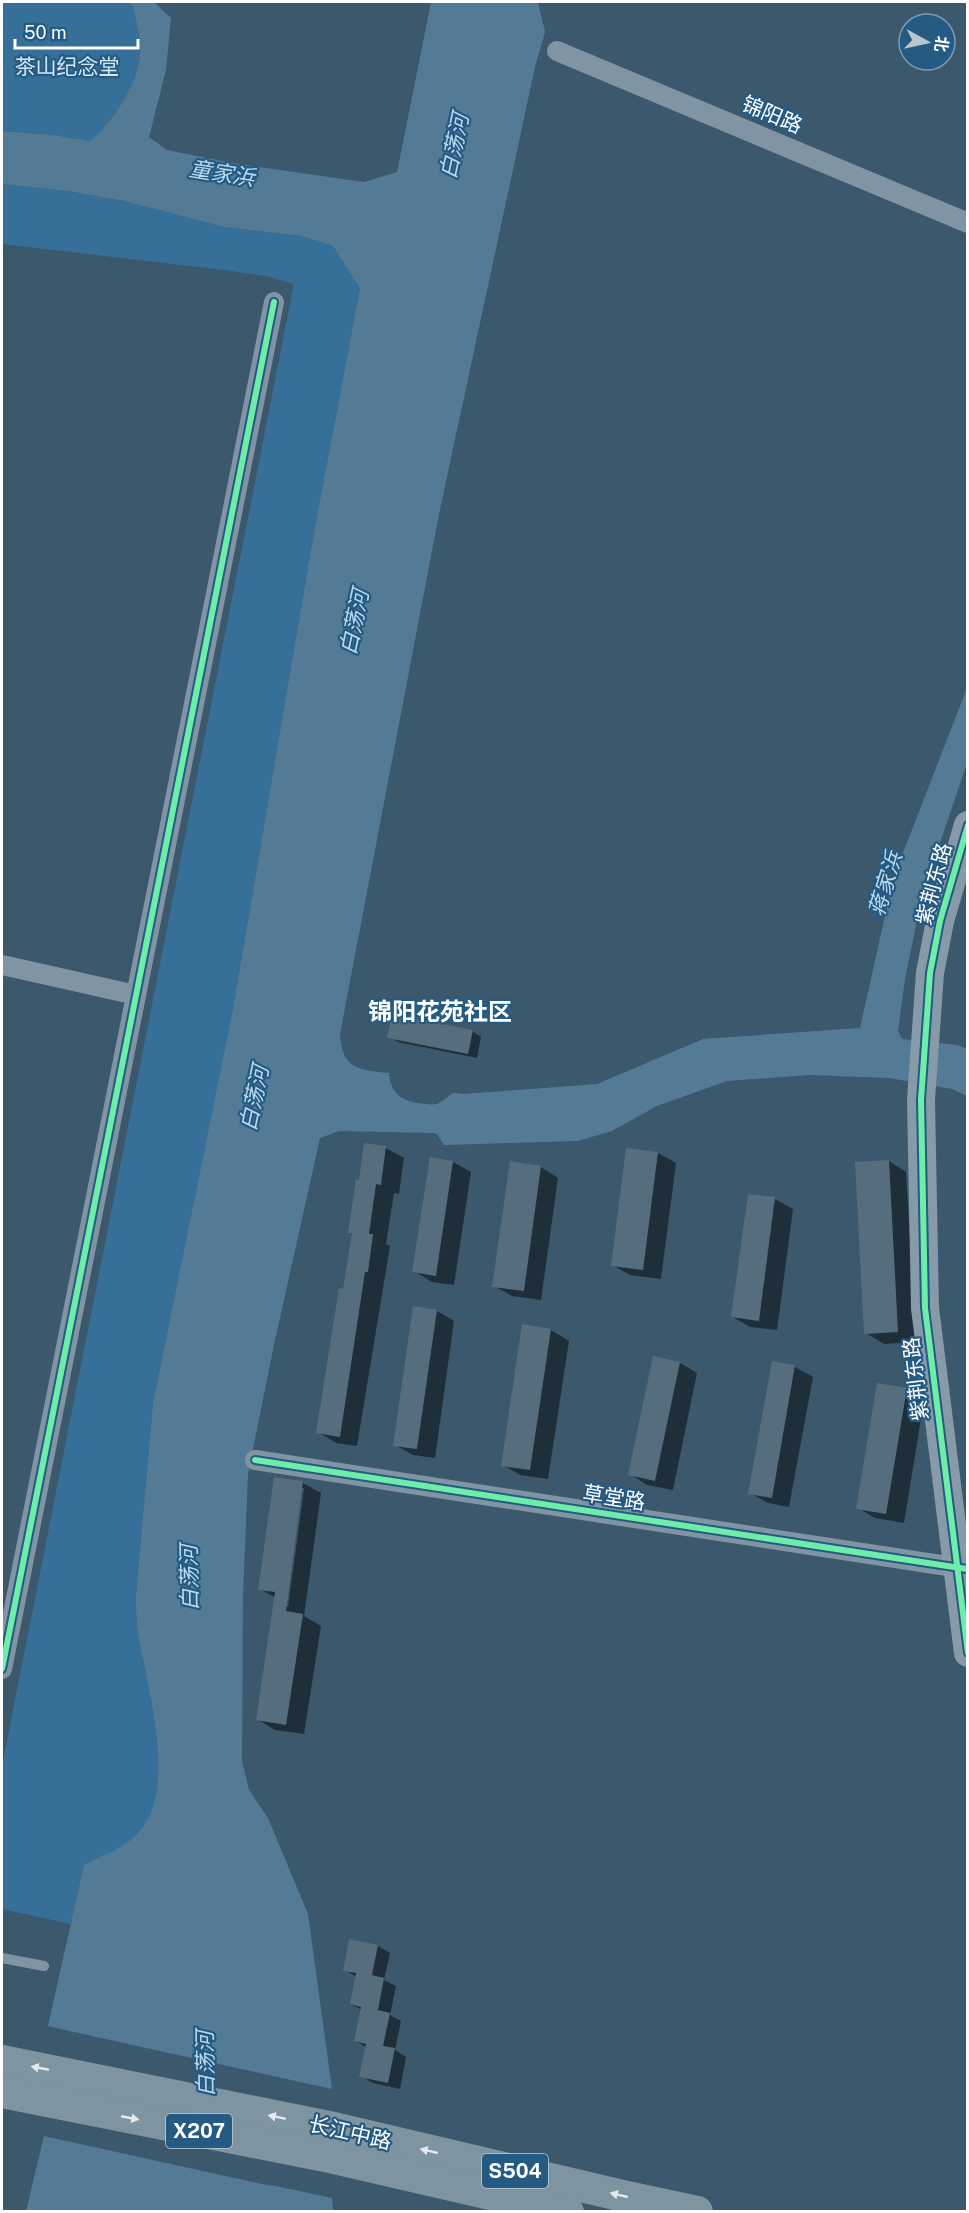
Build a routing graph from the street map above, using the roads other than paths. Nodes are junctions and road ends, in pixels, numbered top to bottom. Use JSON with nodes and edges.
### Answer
{"nodes":[{"id":1,"x":557,"y":51,"type":"dead end"},
{"id":2,"x":968,"y":223,"type":"edge"},
{"id":3,"x":274,"y":302,"type":"dead end"},
{"id":4,"x":968,"y":825,"type":"edge"},
{"id":5,"x":968,"y":859,"type":"edge"},
{"id":6,"x":2,"y":965,"type":"edge"},
{"id":7,"x":136,"y":995,"type":"junction"},
{"id":8,"x":930,"y":1023,"type":"junction"},
{"id":9,"x":255,"y":1460,"type":"dead end"},
{"id":10,"x":964,"y":1568,"type":"edge"},
{"id":11,"x":968,"y":1653,"type":"edge"},
{"id":12,"x":2,"y":1670,"type":"edge"},
{"id":13,"x":2,"y":1958,"type":"edge"},
{"id":14,"x":44,"y":1966,"type":"dead end"},
{"id":15,"x":2,"y":2061,"type":"edge"},
{"id":16,"x":2,"y":2092,"type":"edge"},
{"id":17,"x":330,"y":2142,"type":"junction"},
{"id":18,"x":568,"y":2211,"type":"edge"},
{"id":19,"x":697,"y":2211,"type":"edge"}],
"edges":[{"from":1,"to":2,"type":"street","name":"锦阳路"},
{"from":3,"to":7,"type":"street"},
{"from":4,"to":8,"type":"street","name":"紫荆东路"},
{"from":5,"to":8,"type":"street","name":"紫荆东路"},
{"from":6,"to":7,"type":"street"},
{"from":7,"to":12,"type":"street"},
{"from":8,"to":10,"type":"street","name":"紫荆东路"},
{"from":9,"to":10,"type":"street","name":"草堂路"},
{"from":10,"to":11,"type":"street","name":"紫荆东路"},
{"from":13,"to":14,"type":"lane"},
{"from":17,"to":15,"type":"main road","name":"长江中路","number":"X207","one_way":true},
{"from":16,"to":17,"type":"main road","name":"长江中路","number":"X207","one_way":true},
{"from":17,"to":18,"type":"main road","name":"长江中路","number":"S504"},
{"from":19,"to":17,"type":"main road","name":"长江中路","number":"S504","one_way":true}]}
